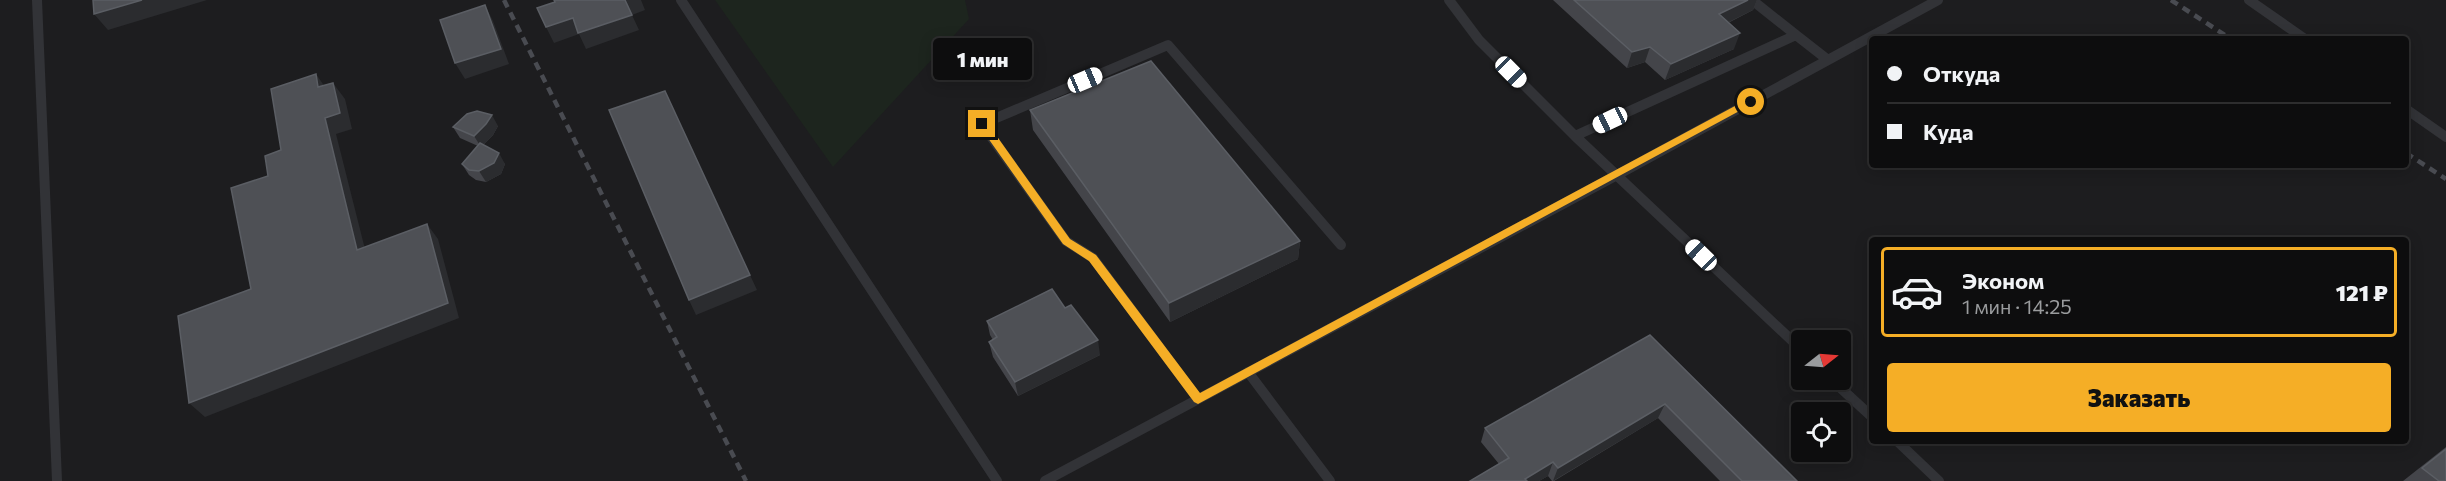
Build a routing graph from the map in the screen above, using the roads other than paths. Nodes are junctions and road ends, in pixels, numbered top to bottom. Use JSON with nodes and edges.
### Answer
{"nodes":[{"id":1,"x":37,"y":0,"type":"edge"},
{"id":2,"x":681,"y":0,"type":"edge"},
{"id":3,"x":1449,"y":0,"type":"edge"},
{"id":4,"x":1752,"y":0,"type":"edge"},
{"id":5,"x":1938,"y":0,"type":"edge"},
{"id":6,"x":2249,"y":0,"type":"edge"},
{"id":7,"x":1796,"y":35,"type":"junction"},
{"id":8,"x":1872,"y":36,"type":"edge"},
{"id":9,"x":2301,"y":36,"type":"edge"},
{"id":10,"x":1869,"y":38,"type":"edge"},
{"id":11,"x":1828,"y":60,"type":"junction"},
{"id":12,"x":2409,"y":111,"type":"edge"},
{"id":13,"x":1575,"y":136,"type":"junction"},
{"id":14,"x":2446,"y":137,"type":"edge"},
{"id":15,"x":1617,"y":175,"type":"junction"},
{"id":16,"x":1341,"y":245,"type":"dead end"},
{"id":17,"x":1791,"y":340,"type":"edge"},
{"id":18,"x":1248,"y":372,"type":"junction"},
{"id":19,"x":1843,"y":390,"type":"edge"},
{"id":20,"x":1198,"y":399,"type":"junction"},
{"id":21,"x":1869,"y":414,"type":"edge"},
{"id":22,"x":1900,"y":444,"type":"edge"},
{"id":23,"x":57,"y":481,"type":"edge"},
{"id":24,"x":997,"y":481,"type":"edge"},
{"id":25,"x":1045,"y":481,"type":"edge"},
{"id":26,"x":1330,"y":481,"type":"edge"},
{"id":27,"x":1939,"y":481,"type":"edge"}],
"edges":[{"from":1,"to":23,"type":"lane"},
{"from":2,"to":24,"type":"lane"},
{"from":3,"to":13,"type":"lane"},
{"from":4,"to":7,"type":"lane"},
{"from":5,"to":8,"type":"lane"},
{"from":6,"to":9,"type":"lane"},
{"from":7,"to":11,"type":"lane"},
{"from":7,"to":13,"type":"lane"},
{"from":10,"to":11,"type":"lane"},
{"from":11,"to":15,"type":"lane"},
{"from":12,"to":14,"type":"lane"},
{"from":13,"to":15,"type":"lane"},
{"from":15,"to":17,"type":"lane"},
{"from":15,"to":18,"type":"lane"},
{"from":16,"to":20,"type":"lane"},
{"from":18,"to":20,"type":"lane"},
{"from":18,"to":26,"type":"lane"},
{"from":19,"to":21,"type":"lane"},
{"from":20,"to":25,"type":"lane"},
{"from":22,"to":27,"type":"lane"}]}
